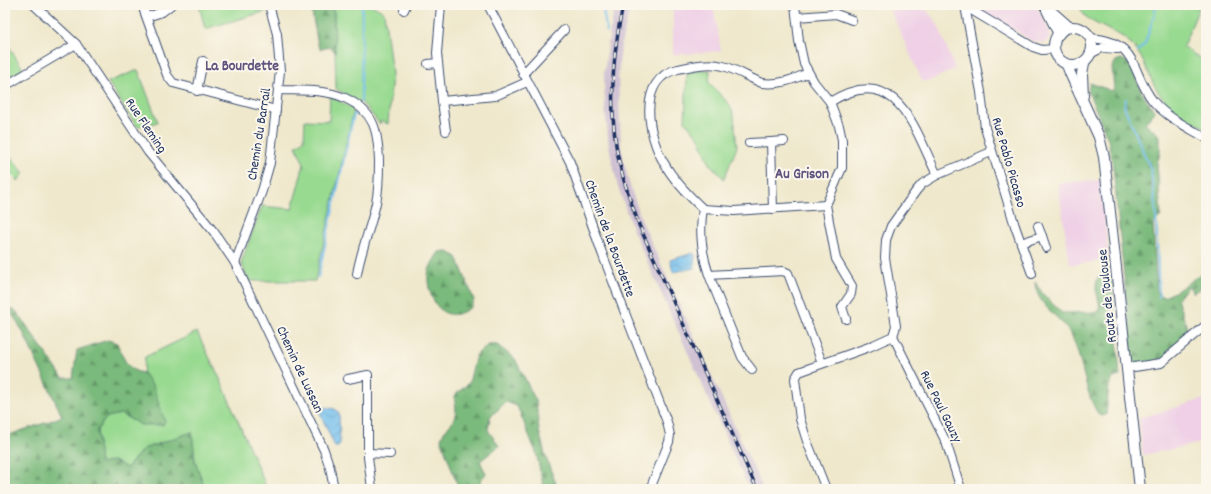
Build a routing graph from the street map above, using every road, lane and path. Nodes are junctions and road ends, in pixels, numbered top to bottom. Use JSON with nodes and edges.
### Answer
{"nodes":[{"id":1,"x":34,"y":5,"type":"edge"},
{"id":2,"x":142,"y":5,"type":"edge"},
{"id":3,"x":171,"y":5,"type":"edge"},
{"id":4,"x":269,"y":5,"type":"edge"},
{"id":5,"x":441,"y":5,"type":"edge"},
{"id":6,"x":488,"y":5,"type":"edge"},
{"id":7,"x":795,"y":5,"type":"edge"},
{"id":8,"x":1044,"y":5,"type":"edge"},
{"id":9,"x":964,"y":6,"type":"edge"},
{"id":10,"x":147,"y":17,"type":"junction"},
{"id":11,"x":797,"y":17,"type":"junction"},
{"id":12,"x":852,"y":20,"type":"dead end"},
{"id":13,"x":1069,"y":27,"type":"junction"},
{"id":14,"x":564,"y":30,"type":"dead end"},
{"id":15,"x":1059,"y":34,"type":"junction"},
{"id":16,"x":1091,"y":38,"type":"junction"},
{"id":17,"x":76,"y":44,"type":"junction"},
{"id":18,"x":1054,"y":49,"type":"junction"},
{"id":19,"x":1092,"y":53,"type":"junction"},
{"id":20,"x":1129,"y":54,"type":"junction"},
{"id":21,"x":203,"y":61,"type":"dead end"},
{"id":22,"x":438,"y":63,"type":"junction"},
{"id":23,"x":1084,"y":63,"type":"junction"},
{"id":24,"x":428,"y":64,"type":"dead end"},
{"id":25,"x":1067,"y":65,"type":"junction"},
{"id":26,"x":808,"y":73,"type":"junction"},
{"id":27,"x":523,"y":74,"type":"junction"},
{"id":28,"x":527,"y":82,"type":"junction"},
{"id":29,"x":5,"y":86,"type":"edge"},
{"id":30,"x":197,"y":90,"type":"junction"},
{"id":31,"x":279,"y":90,"type":"junction"},
{"id":32,"x":442,"y":101,"type":"junction"},
{"id":33,"x":830,"y":102,"type":"junction"},
{"id":34,"x":1084,"y":104,"type":"junction"},
{"id":35,"x":276,"y":110,"type":"junction"},
{"id":36,"x":446,"y":131,"type":"dead end"},
{"id":37,"x":1206,"y":138,"type":"edge"},
{"id":38,"x":784,"y":141,"type":"dead end"},
{"id":39,"x":750,"y":142,"type":"dead end"},
{"id":40,"x":771,"y":142,"type":"junction"},
{"id":41,"x":991,"y":152,"type":"junction"},
{"id":42,"x":937,"y":175,"type":"junction"},
{"id":43,"x":826,"y":206,"type":"junction"},
{"id":44,"x":773,"y":209,"type":"junction"},
{"id":45,"x":703,"y":210,"type":"junction"},
{"id":46,"x":1038,"y":226,"type":"dead end"},
{"id":47,"x":1042,"y":236,"type":"junction"},
{"id":48,"x":1021,"y":243,"type":"junction"},
{"id":49,"x":1046,"y":248,"type":"dead end"},
{"id":50,"x":235,"y":263,"type":"junction"},
{"id":51,"x":356,"y":274,"type":"dead end"},
{"id":52,"x":1032,"y":274,"type":"dead end"},
{"id":53,"x":709,"y":275,"type":"junction"},
{"id":54,"x":846,"y":319,"type":"dead end"},
{"id":55,"x":1206,"y":325,"type":"edge"},
{"id":56,"x":893,"y":336,"type":"junction"},
{"id":57,"x":821,"y":360,"type":"dead end"},
{"id":58,"x":1128,"y":368,"type":"junction"},
{"id":59,"x":752,"y":370,"type":"dead end"},
{"id":60,"x":348,"y":379,"type":"dead end"},
{"id":61,"x":368,"y":453,"type":"junction"},
{"id":62,"x":390,"y":454,"type":"dead end"},
{"id":63,"x":334,"y":489,"type":"edge"},
{"id":64,"x":372,"y":489,"type":"edge"},
{"id":65,"x":650,"y":489,"type":"edge"},
{"id":66,"x":826,"y":489,"type":"edge"},
{"id":67,"x":961,"y":489,"type":"edge"},
{"id":68,"x":1140,"y":489,"type":"edge"}],
"edges":[{"from":1,"to":17,"type":"street","name":"Rue Fleming"},
{"from":2,"to":10,"type":"street"},
{"from":3,"to":10,"type":"street"},
{"from":4,"to":31,"type":"street","name":"Chemin du Barrail"},
{"from":5,"to":22,"type":"street"},
{"from":6,"to":27,"type":"street","name":"Chemin de la Bourdette"},
{"from":7,"to":11,"type":"street"},
{"from":8,"to":13,"type":"main road"},
{"from":8,"to":15,"type":"main road"},
{"from":9,"to":18,"type":"street"},
{"from":9,"to":41,"type":"street","name":"Rue Pablo Picasso"},
{"from":10,"to":30,"type":"street"},
{"from":11,"to":12,"type":"street"},
{"from":11,"to":26,"type":"street"},
{"from":13,"to":15,"type":"main road"},
{"from":13,"to":16,"type":"main road"},
{"from":14,"to":27,"type":"street"},
{"from":15,"to":18,"type":"main road"},
{"from":16,"to":19,"type":"main road"},
{"from":16,"to":20,"type":"street"},
{"from":17,"to":29,"type":"street"},
{"from":17,"to":50,"type":"street","name":"Rue Fleming"},
{"from":18,"to":25,"type":"main road"},
{"from":19,"to":20,"type":"street"},
{"from":19,"to":23,"type":"main road"},
{"from":20,"to":37,"type":"street"},
{"from":21,"to":30,"type":"street"},
{"from":22,"to":24,"type":"street"},
{"from":22,"to":32,"type":"street"},
{"from":23,"to":25,"type":"main road"},
{"from":23,"to":34,"type":"main road","name":"Route de Toulouse"},
{"from":25,"to":34,"type":"main road","name":"Route de Toulouse"},
{"from":26,"to":33,"type":"street"},
{"from":26,"to":45,"type":"street"},
{"from":27,"to":28,"type":"street","name":"Chemin de la Bourdette"},
{"from":28,"to":32,"type":"street"},
{"from":28,"to":65,"type":"street","name":"Chemin de la Bourdette"},
{"from":30,"to":35,"type":"street"},
{"from":31,"to":35,"type":"street","name":"Chemin du Barrail"},
{"from":31,"to":51,"type":"street"},
{"from":32,"to":36,"type":"street"},
{"from":33,"to":42,"type":"street"},
{"from":33,"to":43,"type":"street"},
{"from":34,"to":58,"type":"main road","name":"Route de Toulouse"},
{"from":35,"to":50,"type":"street","name":"Chemin du Barrail"},
{"from":38,"to":40,"type":"street"},
{"from":39,"to":40,"type":"street"},
{"from":40,"to":44,"type":"street"},
{"from":41,"to":42,"type":"street"},
{"from":41,"to":48,"type":"street","name":"Rue Pablo Picasso"},
{"from":42,"to":56,"type":"street"},
{"from":43,"to":44,"type":"street"},
{"from":43,"to":54,"type":"street"},
{"from":44,"to":45,"type":"street"},
{"from":45,"to":53,"type":"street"},
{"from":46,"to":47,"type":"street"},
{"from":47,"to":48,"type":"street"},
{"from":47,"to":49,"type":"street"},
{"from":48,"to":52,"type":"street","name":"Rue Pablo Picasso"},
{"from":50,"to":63,"type":"street","name":"Chemin de Lussan"},
{"from":53,"to":57,"type":"street"},
{"from":53,"to":59,"type":"street"},
{"from":55,"to":58,"type":"street"},
{"from":56,"to":66,"type":"street"},
{"from":56,"to":67,"type":"street","name":"Rue Paul Gauzy"},
{"from":58,"to":68,"type":"main road","name":"Route de Toulouse"},
{"from":60,"to":61,"type":"street"},
{"from":61,"to":62,"type":"street"},
{"from":61,"to":64,"type":"street"}]}
